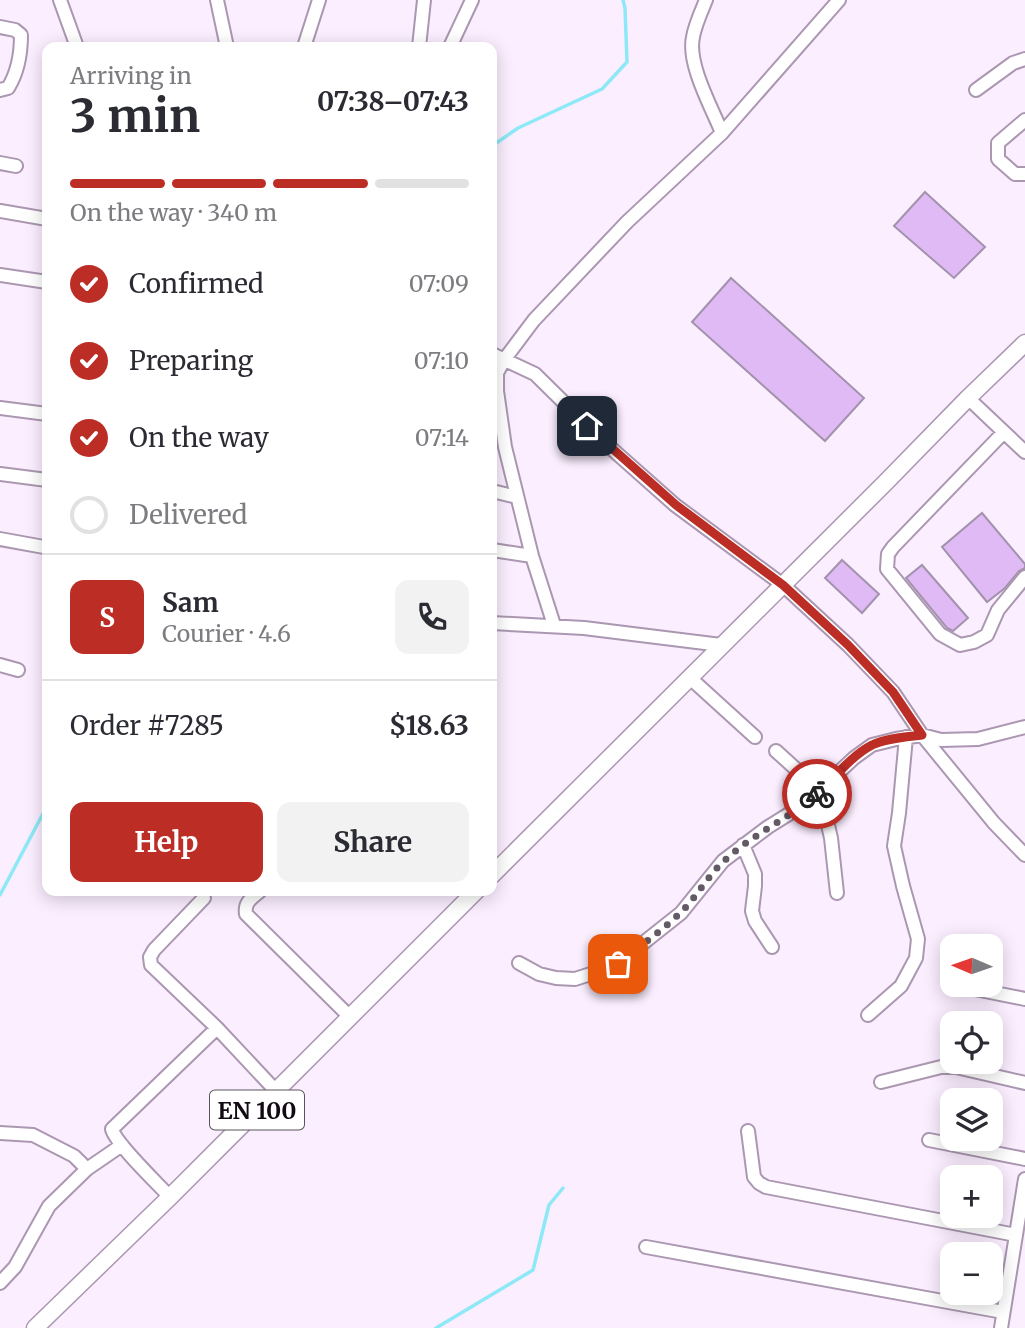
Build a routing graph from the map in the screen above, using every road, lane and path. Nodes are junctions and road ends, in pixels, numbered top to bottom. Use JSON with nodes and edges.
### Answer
{"nodes":[{"id":1,"x":61,"y":0,"type":"edge"},
{"id":2,"x":217,"y":0,"type":"edge"},
{"id":3,"x":319,"y":0,"type":"edge"},
{"id":4,"x":424,"y":0,"type":"edge"},
{"id":5,"x":472,"y":0,"type":"edge"},
{"id":6,"x":706,"y":0,"type":"edge"},
{"id":7,"x":839,"y":0,"type":"edge"},
{"id":8,"x":0,"y":27,"type":"edge"},
{"id":9,"x":75,"y":42,"type":"edge"},
{"id":10,"x":226,"y":42,"type":"edge"},
{"id":11,"x":305,"y":42,"type":"edge"},
{"id":12,"x":420,"y":42,"type":"edge"},
{"id":13,"x":452,"y":42,"type":"edge"},
{"id":14,"x":1025,"y":59,"type":"edge"},
{"id":15,"x":0,"y":90,"type":"edge"},
{"id":16,"x":976,"y":90,"type":"dead end"},
{"id":17,"x":1025,"y":120,"type":"edge"},
{"id":18,"x":722,"y":133,"type":"junction"},
{"id":19,"x":0,"y":163,"type":"edge"},
{"id":20,"x":16,"y":166,"type":"dead end"},
{"id":21,"x":1025,"y":174,"type":"edge"},
{"id":22,"x":0,"y":211,"type":"edge"},
{"id":23,"x":42,"y":218,"type":"edge"},
{"id":24,"x":0,"y":275,"type":"edge"},
{"id":25,"x":42,"y":281,"type":"edge"},
{"id":26,"x":1025,"y":343,"type":"edge"},
{"id":27,"x":498,"y":357,"type":"edge"},
{"id":28,"x":968,"y":398,"type":"junction"},
{"id":29,"x":0,"y":408,"type":"edge"},
{"id":30,"x":42,"y":413,"type":"edge"},
{"id":31,"x":1004,"y":432,"type":"junction"},
{"id":32,"x":498,"y":447,"type":"edge"},
{"id":33,"x":1025,"y":453,"type":"edge"},
{"id":34,"x":0,"y":474,"type":"edge"},
{"id":35,"x":42,"y":479,"type":"edge"},
{"id":36,"x":497,"y":492,"type":"edge"},
{"id":37,"x":517,"y":497,"type":"junction"},
{"id":38,"x":0,"y":538,"type":"edge"},
{"id":39,"x":42,"y":547,"type":"edge"},
{"id":40,"x":497,"y":551,"type":"edge"},
{"id":41,"x":532,"y":556,"type":"junction"},
{"id":42,"x":1025,"y":578,"type":"edge"},
{"id":43,"x":783,"y":585,"type":"junction"},
{"id":44,"x":497,"y":622,"type":"edge"},
{"id":45,"x":554,"y":625,"type":"junction"},
{"id":46,"x":721,"y":645,"type":"junction"},
{"id":47,"x":0,"y":665,"type":"edge"},
{"id":48,"x":18,"y":670,"type":"dead end"},
{"id":49,"x":689,"y":677,"type":"junction"},
{"id":50,"x":1025,"y":727,"type":"edge"},
{"id":51,"x":922,"y":735,"type":"junction"},
{"id":52,"x":755,"y":737,"type":"dead end"},
{"id":53,"x":906,"y":737,"type":"junction"},
{"id":54,"x":776,"y":751,"type":"dead end"},
{"id":55,"x":820,"y":791,"type":"junction"},
{"id":56,"x":743,"y":845,"type":"junction"},
{"id":57,"x":1025,"y":855,"type":"edge"},
{"id":58,"x":497,"y":870,"type":"edge"},
{"id":59,"x":837,"y":893,"type":"dead end"},
{"id":60,"x":255,"y":896,"type":"edge"},
{"id":61,"x":469,"y":896,"type":"edge"},
{"id":62,"x":204,"y":898,"type":"dead end"},
{"id":63,"x":772,"y":947,"type":"dead end"},
{"id":64,"x":519,"y":963,"type":"dead end"},
{"id":65,"x":1003,"y":995,"type":"edge"},
{"id":66,"x":1025,"y":999,"type":"edge"},
{"id":67,"x":867,"y":1015,"type":"dead end"},
{"id":68,"x":350,"y":1017,"type":"junction"},
{"id":69,"x":217,"y":1028,"type":"junction"},
{"id":70,"x":881,"y":1082,"type":"dead end"},
{"id":71,"x":1025,"y":1083,"type":"edge"},
{"id":72,"x":276,"y":1091,"type":"junction"},
{"id":73,"x":748,"y":1131,"type":"dead end"},
{"id":74,"x":0,"y":1133,"type":"edge"},
{"id":75,"x":929,"y":1140,"type":"dead end"},
{"id":76,"x":122,"y":1145,"type":"junction"},
{"id":77,"x":1025,"y":1159,"type":"edge"},
{"id":78,"x":87,"y":1169,"type":"junction"},
{"id":79,"x":1025,"y":1179,"type":"edge"},
{"id":80,"x":170,"y":1197,"type":"junction"},
{"id":81,"x":1016,"y":1235,"type":"junction"},
{"id":82,"x":646,"y":1247,"type":"dead end"},
{"id":83,"x":0,"y":1283,"type":"edge"},
{"id":84,"x":1003,"y":1312,"type":"junction"},
{"id":85,"x":35,"y":1328,"type":"edge"},
{"id":86,"x":1001,"y":1328,"type":"edge"}],
"edges":[{"from":1,"to":9,"type":"street"},
{"from":2,"to":10,"type":"street"},
{"from":3,"to":11,"type":"street"},
{"from":4,"to":12,"type":"street"},
{"from":5,"to":13,"type":"street"},
{"from":6,"to":18,"type":"street"},
{"from":7,"to":18,"type":"street"},
{"from":8,"to":15,"type":"street"},
{"from":14,"to":16,"type":"street"},
{"from":17,"to":21,"type":"street"},
{"from":18,"to":27,"type":"street"},
{"from":19,"to":20,"type":"street"},
{"from":22,"to":23,"type":"street"},
{"from":24,"to":25,"type":"street"},
{"from":26,"to":28,"type":"main road"},
{"from":27,"to":32,"type":"street"},
{"from":27,"to":43,"type":"street"},
{"from":28,"to":31,"type":"street"},
{"from":28,"to":43,"type":"main road"},
{"from":29,"to":30,"type":"street"},
{"from":31,"to":33,"type":"street"},
{"from":31,"to":42,"type":"street"},
{"from":32,"to":37,"type":"street"},
{"from":34,"to":35,"type":"street"},
{"from":36,"to":37,"type":"street"},
{"from":37,"to":41,"type":"street"},
{"from":38,"to":39,"type":"street"},
{"from":40,"to":41,"type":"street"},
{"from":41,"to":45,"type":"street"},
{"from":43,"to":46,"type":"main road"},
{"from":43,"to":51,"type":"street"},
{"from":44,"to":45,"type":"street"},
{"from":45,"to":46,"type":"street"},
{"from":46,"to":49,"type":"main road"},
{"from":47,"to":48,"type":"street"},
{"from":49,"to":52,"type":"street"},
{"from":49,"to":58,"type":"main road"},
{"from":50,"to":51,"type":"street"},
{"from":51,"to":53,"type":"street"},
{"from":51,"to":57,"type":"street"},
{"from":53,"to":55,"type":"street"},
{"from":53,"to":67,"type":"street"},
{"from":54,"to":55,"type":"street"},
{"from":55,"to":56,"type":"street"},
{"from":55,"to":59,"type":"street"},
{"from":56,"to":63,"type":"street"},
{"from":56,"to":64,"type":"street"},
{"from":60,"to":68,"type":"street"},
{"from":61,"to":68,"type":"main road","number":"EN 100"},
{"from":62,"to":69,"type":"street"},
{"from":65,"to":66,"type":"street"},
{"from":68,"to":72,"type":"main road","number":"EN 100"},
{"from":69,"to":72,"type":"street"},
{"from":69,"to":76,"type":"street"},
{"from":70,"to":71,"type":"street"},
{"from":72,"to":80,"type":"main road","number":"EN 100"},
{"from":73,"to":81,"type":"street"},
{"from":74,"to":78,"type":"street"},
{"from":75,"to":77,"type":"street"},
{"from":76,"to":78,"type":"street"},
{"from":76,"to":80,"type":"street"},
{"from":78,"to":83,"type":"street"},
{"from":79,"to":81,"type":"street"},
{"from":80,"to":85,"type":"main road","number":"EN 100"},
{"from":81,"to":84,"type":"street"},
{"from":82,"to":84,"type":"street"},
{"from":84,"to":86,"type":"street"}]}
